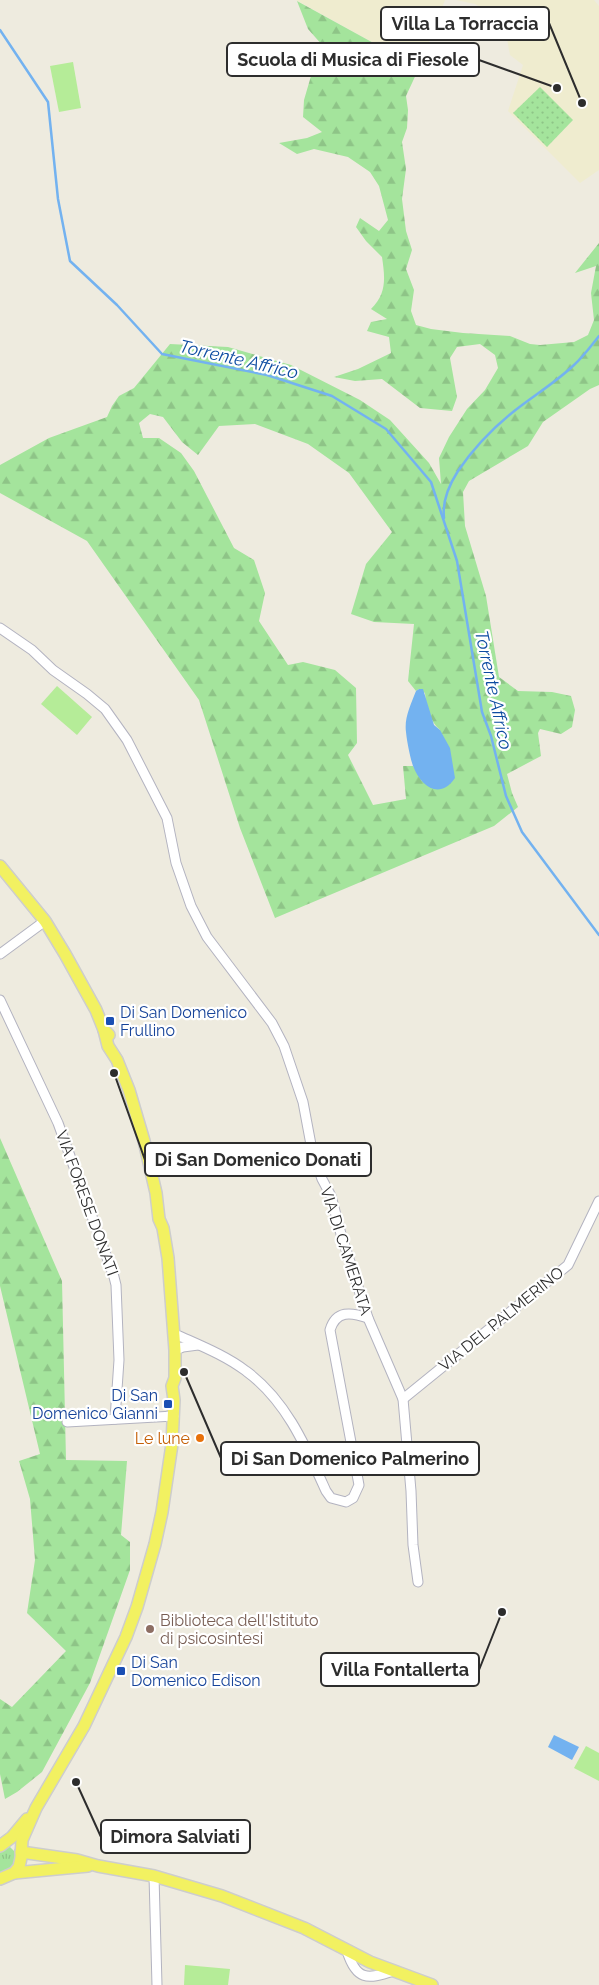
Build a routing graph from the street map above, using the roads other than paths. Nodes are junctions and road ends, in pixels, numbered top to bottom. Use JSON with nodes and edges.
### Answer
{"nodes":[{"id":1,"x":0,"y":628,"type":"edge"},
{"id":2,"x":0,"y":866,"type":"edge"},
{"id":3,"x":45,"y":921,"type":"junction"},
{"id":4,"x":0,"y":954,"type":"edge"},
{"id":5,"x":0,"y":1000,"type":"edge"},
{"id":6,"x":599,"y":1201,"type":"edge"},
{"id":7,"x":368,"y":1318,"type":"junction"},
{"id":8,"x":175,"y":1334,"type":"junction"},
{"id":9,"x":201,"y":1345,"type":"junction"},
{"id":10,"x":175,"y":1350,"type":"junction"},
{"id":11,"x":402,"y":1399,"type":"junction"},
{"id":12,"x":174,"y":1416,"type":"junction"},
{"id":13,"x":115,"y":1419,"type":"junction"},
{"id":14,"x":67,"y":1422,"type":"dead end"},
{"id":15,"x":418,"y":1582,"type":"dead end"},
{"id":16,"x":36,"y":1808,"type":"junction"},
{"id":17,"x":0,"y":1846,"type":"edge"},
{"id":18,"x":21,"y":1852,"type":"junction"},
{"id":19,"x":98,"y":1866,"type":"junction"},
{"id":20,"x":14,"y":1873,"type":"junction"},
{"id":21,"x":154,"y":1876,"type":"junction"},
{"id":22,"x":0,"y":1879,"type":"edge"},
{"id":23,"x":347,"y":1951,"type":"junction"},
{"id":24,"x":393,"y":1971,"type":"junction"},
{"id":25,"x":364,"y":1981,"type":"edge"},
{"id":26,"x":157,"y":1985,"type":"edge"},
{"id":27,"x":432,"y":1985,"type":"edge"}],
"edges":[{"from":1,"to":7,"type":"street","name":"VIA DI CAMERATA"},
{"from":2,"to":3,"type":"main road"},
{"from":3,"to":4,"type":"street"},
{"from":3,"to":8,"type":"main road"},
{"from":5,"to":13,"type":"street","name":"VIA FORESE DONATI"},
{"from":6,"to":11,"type":"street","name":"VIA DEL PALMERINO"},
{"from":7,"to":9,"type":"street"},
{"from":7,"to":11,"type":"street","name":"VIA DI CAMERATA"},
{"from":8,"to":9,"type":"street"},
{"from":8,"to":10,"type":"main road"},
{"from":9,"to":10,"type":"street"},
{"from":10,"to":12,"type":"main road"},
{"from":11,"to":15,"type":"street","name":"VIA DI CAMERATA"},
{"from":12,"to":13,"type":"street"},
{"from":12,"to":16,"type":"main road"},
{"from":13,"to":14,"type":"street"},
{"from":16,"to":17,"type":"main road"},
{"from":16,"to":18,"type":"main road"},
{"from":17,"to":18,"type":"main road"},
{"from":18,"to":19,"type":"main road"},
{"from":18,"to":20,"type":"main road"},
{"from":19,"to":20,"type":"main road"},
{"from":19,"to":21,"type":"main road"},
{"from":20,"to":22,"type":"main road"},
{"from":21,"to":23,"type":"main road"},
{"from":21,"to":26,"type":"street"},
{"from":23,"to":24,"type":"main road"},
{"from":23,"to":25,"type":"street"},
{"from":24,"to":25,"type":"street"},
{"from":24,"to":27,"type":"main road"}]}
